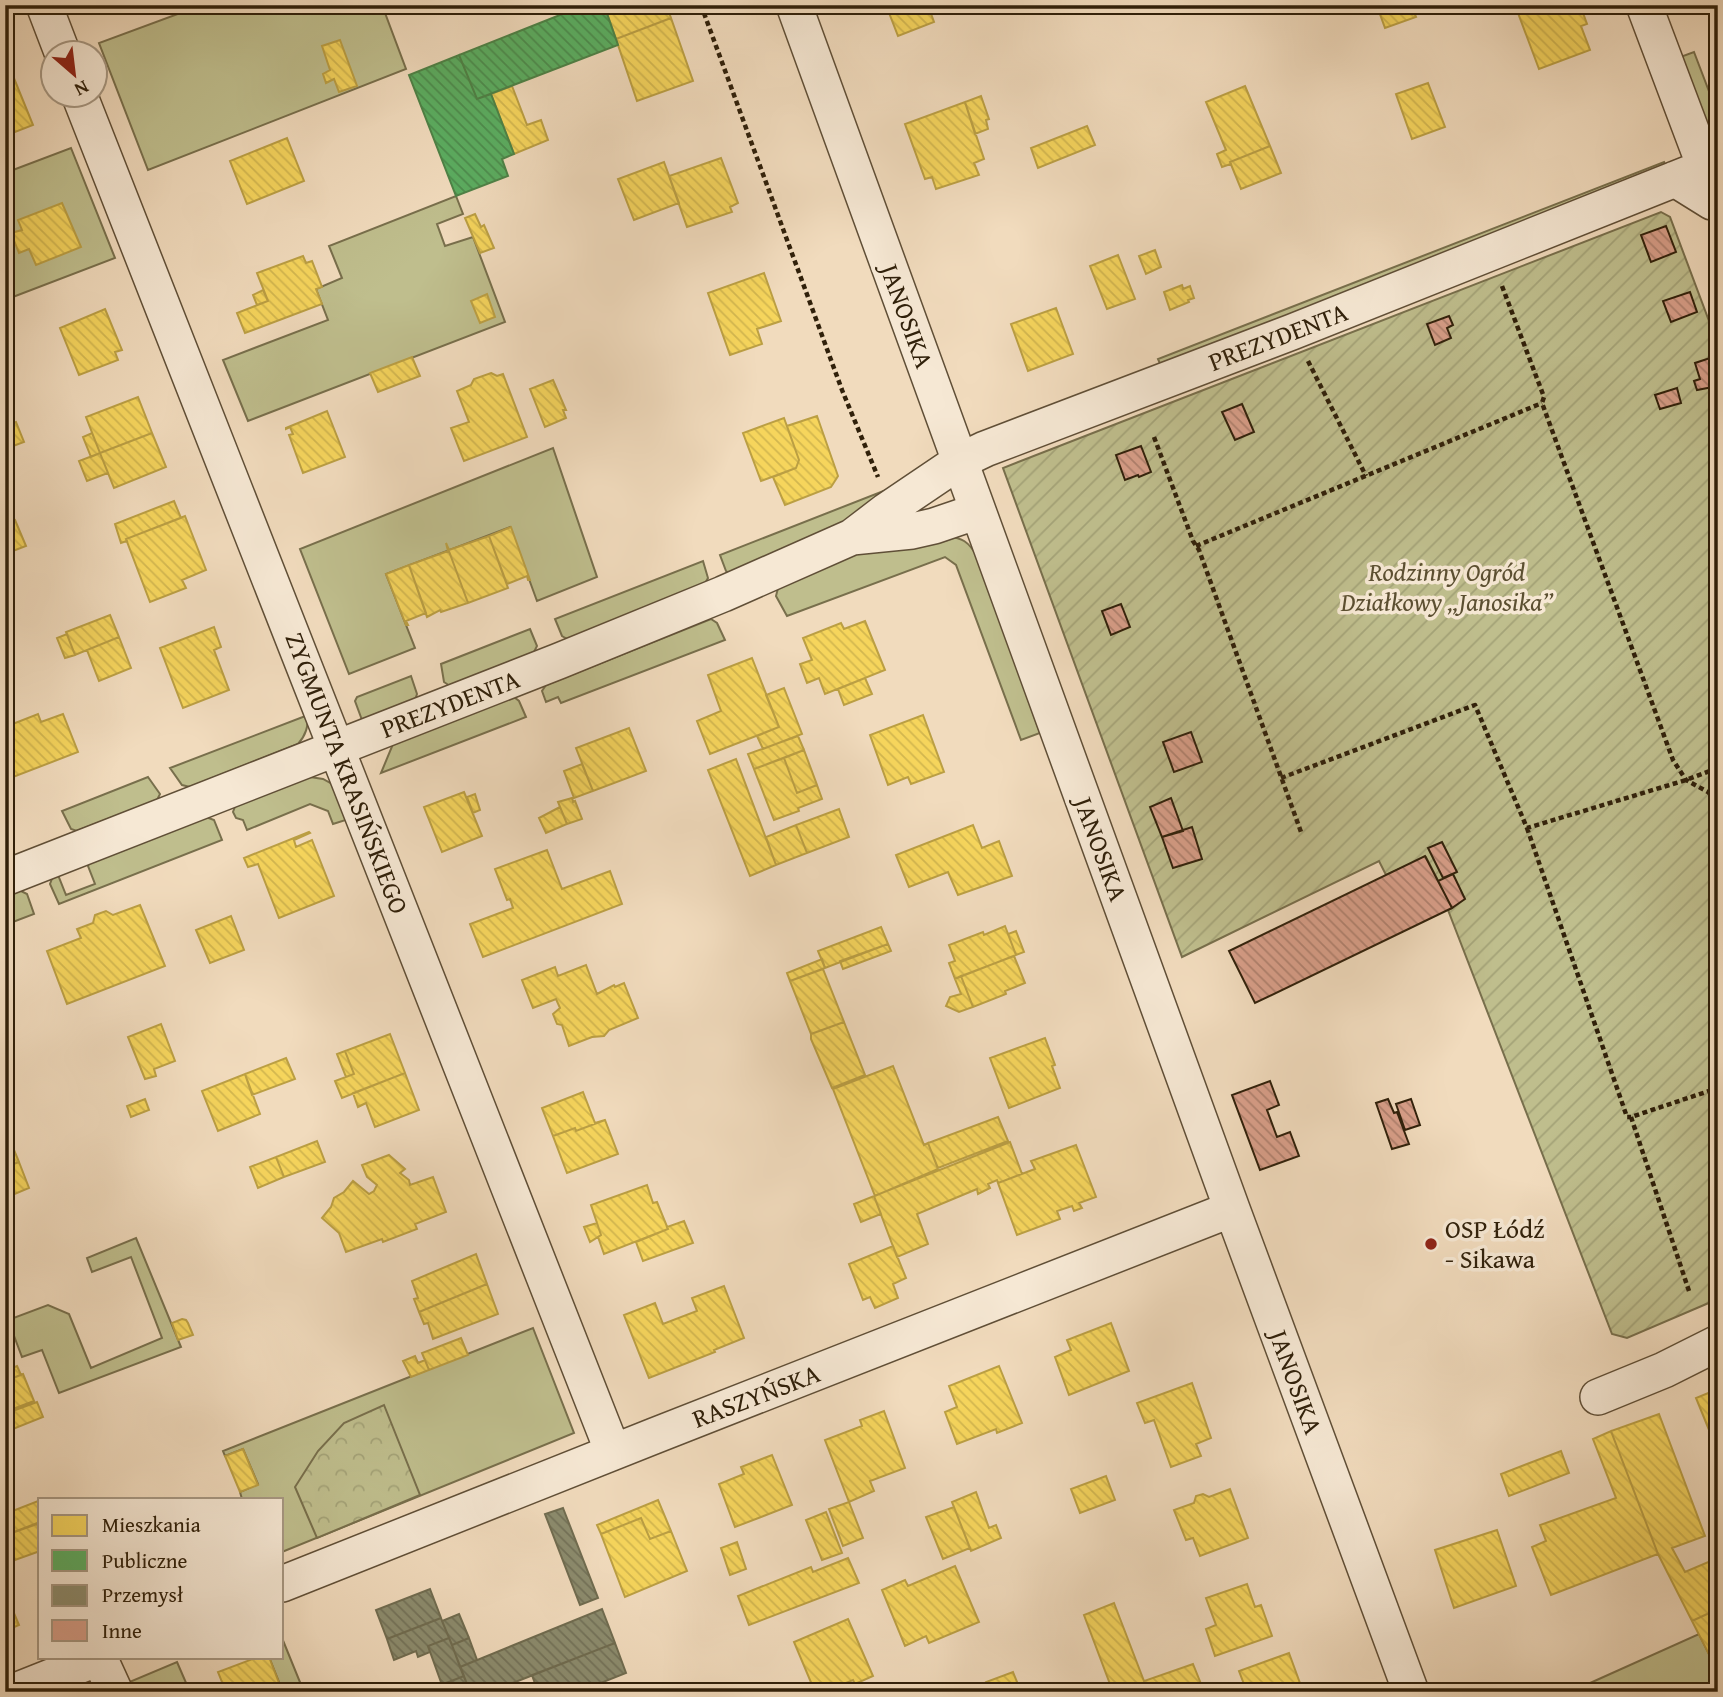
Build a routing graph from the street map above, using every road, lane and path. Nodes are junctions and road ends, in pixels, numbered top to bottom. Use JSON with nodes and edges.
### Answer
{"nodes":[{"id":1,"x":44,"y":5,"type":"edge"},
{"id":2,"x":701,"y":5,"type":"edge"},
{"id":3,"x":794,"y":5,"type":"edge"},
{"id":4,"x":1644,"y":5,"type":"edge"},
{"id":5,"x":57,"y":38,"type":"edge"},
{"id":6,"x":85,"y":108,"type":"edge"},
{"id":7,"x":1708,"y":185,"type":"edge"},
{"id":8,"x":1501,"y":285,"type":"dead end"},
{"id":9,"x":1292,"y":332,"type":"junction"},
{"id":10,"x":1542,"y":403,"type":"junction"},
{"id":11,"x":1154,"y":437,"type":"dead end"},
{"id":12,"x":960,"y":461,"type":"junction"},
{"id":13,"x":1366,"y":476,"type":"junction"},
{"id":14,"x":882,"y":487,"type":"dead end"},
{"id":15,"x":978,"y":511,"type":"junction"},
{"id":16,"x":852,"y":537,"type":"junction"},
{"id":17,"x":1196,"y":545,"type":"junction"},
{"id":18,"x":337,"y":748,"type":"junction"},
{"id":19,"x":1718,"y":768,"type":"edge"},
{"id":20,"x":1281,"y":778,"type":"junction"},
{"id":21,"x":1686,"y":780,"type":"junction"},
{"id":22,"x":1718,"y":802,"type":"edge"},
{"id":23,"x":1527,"y":828,"type":"junction"},
{"id":24,"x":1301,"y":832,"type":"dead end"},
{"id":25,"x":5,"y":878,"type":"edge"},
{"id":26,"x":1718,"y":1088,"type":"edge"},
{"id":27,"x":1631,"y":1117,"type":"junction"},
{"id":28,"x":1232,"y":1209,"type":"junction"},
{"id":29,"x":1689,"y":1291,"type":"dead end"},
{"id":30,"x":1718,"y":1343,"type":"edge"},
{"id":31,"x":1598,"y":1397,"type":"dead end"},
{"id":32,"x":613,"y":1452,"type":"junction"},
{"id":33,"x":284,"y":1583,"type":"edge"},
{"id":34,"x":98,"y":1658,"type":"edge"},
{"id":35,"x":100,"y":1658,"type":"edge"},
{"id":36,"x":13,"y":1692,"type":"edge"},
{"id":37,"x":115,"y":1692,"type":"edge"},
{"id":38,"x":1411,"y":1692,"type":"edge"}],
"edges":[{"from":1,"to":5,"type":"street"},
{"from":2,"to":14,"type":"path"},
{"from":3,"to":12,"type":"street","name":"JANOSIKA"},
{"from":4,"to":7,"type":"street"},
{"from":6,"to":18,"type":"street","name":"ZYGMUNTA KRASIŃSKIEGO"},
{"from":7,"to":9,"type":"street","name":"PREZYDENTA"},
{"from":8,"to":10,"type":"path"},
{"from":9,"to":12,"type":"street","name":"PREZYDENTA"},
{"from":9,"to":13,"type":"path"},
{"from":10,"to":13,"type":"path"},
{"from":10,"to":21,"type":"path"},
{"from":11,"to":17,"type":"path"},
{"from":12,"to":15,"type":"street","name":"JANOSIKA"},
{"from":12,"to":16,"type":"street","name":"PREZYDENTA"},
{"from":13,"to":17,"type":"path"},
{"from":15,"to":16,"type":"street","name":"PREZYDENTA"},
{"from":15,"to":28,"type":"street","name":"JANOSIKA"},
{"from":16,"to":18,"type":"street","name":"PREZYDENTA"},
{"from":17,"to":20,"type":"path"},
{"from":18,"to":25,"type":"street","name":"PREZYDENTA"},
{"from":18,"to":32,"type":"street","name":"ZYGMUNTA KRASIŃSKIEGO"},
{"from":19,"to":21,"type":"path"},
{"from":20,"to":23,"type":"path"},
{"from":20,"to":24,"type":"path"},
{"from":21,"to":22,"type":"path"},
{"from":21,"to":23,"type":"path"},
{"from":23,"to":27,"type":"path"},
{"from":26,"to":27,"type":"path"},
{"from":27,"to":29,"type":"path"},
{"from":28,"to":32,"type":"street","name":"RASZYŃSKA"},
{"from":28,"to":38,"type":"street","name":"JANOSIKA"},
{"from":30,"to":31,"type":"street"},
{"from":32,"to":33,"type":"street","name":"RASZYŃSKA"},
{"from":34,"to":36,"type":"street"},
{"from":35,"to":37,"type":"street"}]}
